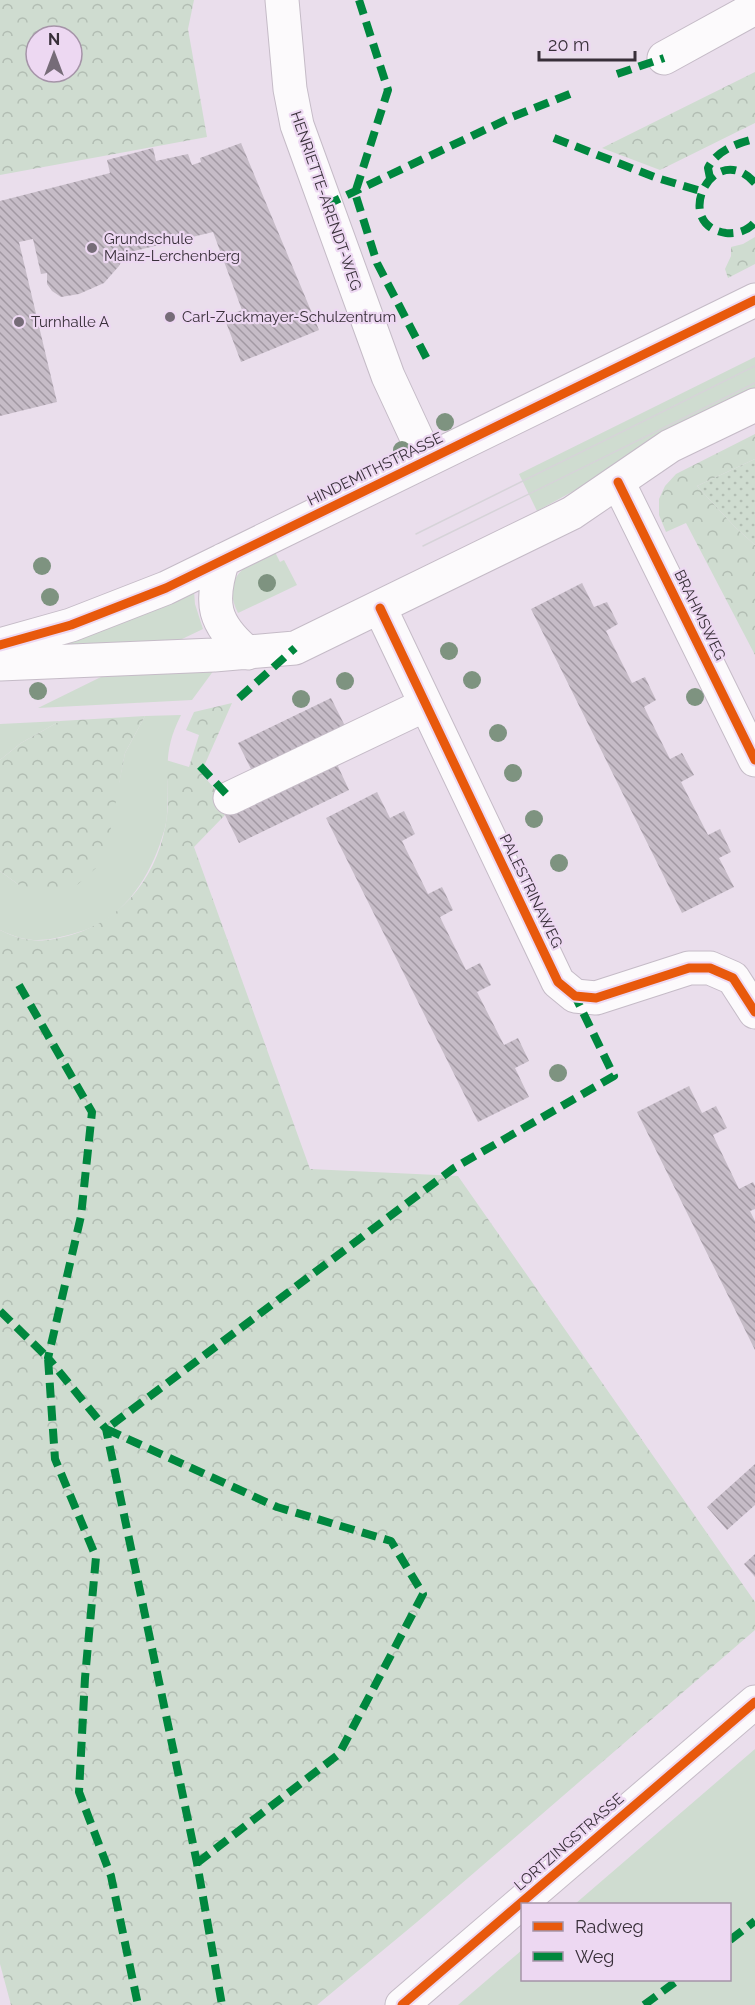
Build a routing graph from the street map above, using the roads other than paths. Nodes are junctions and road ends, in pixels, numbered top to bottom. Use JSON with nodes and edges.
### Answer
{"nodes":[{"id":1,"x":282,"y":0,"type":"edge"},
{"id":2,"x":755,"y":8,"type":"edge"},
{"id":3,"x":664,"y":58,"type":"dead end"},
{"id":4,"x":755,"y":300,"type":"edge"},
{"id":5,"x":755,"y":405,"type":"edge"},
{"id":6,"x":427,"y":460,"type":"junction"},
{"id":7,"x":618,"y":482,"type":"junction"},
{"id":8,"x":223,"y":560,"type":"junction"},
{"id":9,"x":380,"y":608,"type":"junction"},
{"id":10,"x":0,"y":645,"type":"edge"},
{"id":11,"x":248,"y":653,"type":"junction"},
{"id":12,"x":0,"y":664,"type":"edge"},
{"id":13,"x":425,"y":705,"type":"junction"},
{"id":14,"x":755,"y":760,"type":"edge"},
{"id":15,"x":230,"y":798,"type":"dead end"},
{"id":16,"x":755,"y":1012,"type":"edge"},
{"id":17,"x":755,"y":1702,"type":"edge"},
{"id":18,"x":402,"y":2005,"type":"edge"}],
"edges":[{"from":1,"to":6,"type":"street","name":"HENRIETTE-ARENDT-WEG"},
{"from":2,"to":3,"type":"street"},
{"from":4,"to":6,"type":"street","name":"HINDEMITHSTRASSE"},
{"from":5,"to":7,"type":"street"},
{"from":6,"to":8,"type":"street","name":"HINDEMITHSTRASSE"},
{"from":7,"to":9,"type":"street"},
{"from":7,"to":14,"type":"street","name":"BRAHMSWEG"},
{"from":8,"to":10,"type":"street","name":"HINDEMITHSTRASSE"},
{"from":8,"to":11,"type":"street"},
{"from":9,"to":11,"type":"street"},
{"from":9,"to":13,"type":"street","name":"PALESTRINAWEG"},
{"from":11,"to":12,"type":"street"},
{"from":13,"to":15,"type":"street"},
{"from":13,"to":16,"type":"street","name":"PALESTRINAWEG"},
{"from":17,"to":18,"type":"street","name":"LORTZINGSTRASSE"}]}
